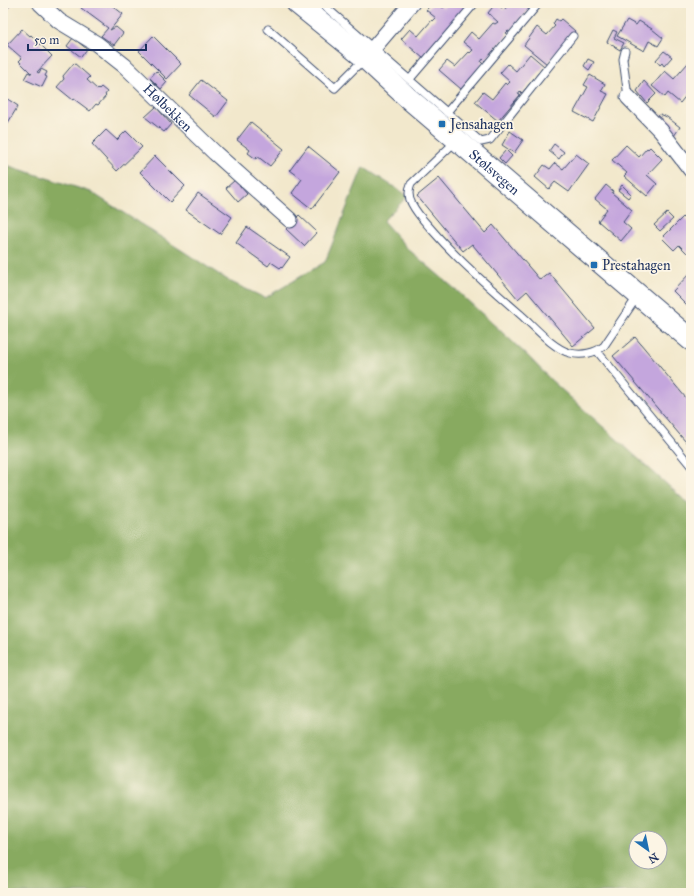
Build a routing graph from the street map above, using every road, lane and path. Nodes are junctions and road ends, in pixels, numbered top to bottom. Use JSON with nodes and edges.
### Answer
{"nodes":[{"id":1,"x":40,"y":3,"type":"edge"},
{"id":2,"x":297,"y":3,"type":"edge"},
{"id":3,"x":321,"y":3,"type":"edge"},
{"id":4,"x":412,"y":3,"type":"edge"},
{"id":5,"x":475,"y":3,"type":"edge"},
{"id":6,"x":539,"y":3,"type":"edge"},
{"id":7,"x":268,"y":29,"type":"dead end"},
{"id":8,"x":573,"y":36,"type":"dead end"},
{"id":9,"x":625,"y":51,"type":"dead end"},
{"id":10,"x":369,"y":53,"type":"junction"},
{"id":11,"x":410,"y":79,"type":"junction"},
{"id":12,"x":628,"y":97,"type":"joint"},
{"id":13,"x":447,"y":112,"type":"junction"},
{"id":14,"x":457,"y":139,"type":"junction"},
{"id":15,"x":691,"y":170,"type":"edge"},
{"id":16,"x":290,"y":220,"type":"dead end"},
{"id":17,"x":638,"y":295,"type":"junction"},
{"id":18,"x":691,"y":340,"type":"edge"},
{"id":19,"x":597,"y":351,"type":"junction"},
{"id":20,"x":691,"y":466,"type":"edge"}],
"edges":[{"from":1,"to":16,"type":"street","name":"Hølbekken"},
{"from":2,"to":10,"type":"street","name":"Stølsvegen"},
{"from":3,"to":10,"type":"lane"},
{"from":4,"to":10,"type":"street"},
{"from":5,"to":11,"type":"lane"},
{"from":6,"to":13,"type":"lane"},
{"from":7,"to":10,"type":"lane"},
{"from":8,"to":13,"type":"lane"},
{"from":9,"to":12,"type":"lane"},
{"from":10,"to":11,"type":"lane"},
{"from":10,"to":14,"type":"street","name":"Stølsvegen"},
{"from":11,"to":13,"type":"lane"},
{"from":12,"to":15,"type":"street"},
{"from":14,"to":17,"type":"street","name":"Stølsvegen"},
{"from":14,"to":19,"type":"lane"},
{"from":17,"to":18,"type":"street","name":"Stølsvegen"},
{"from":17,"to":19,"type":"lane"},
{"from":19,"to":20,"type":"lane"}]}
